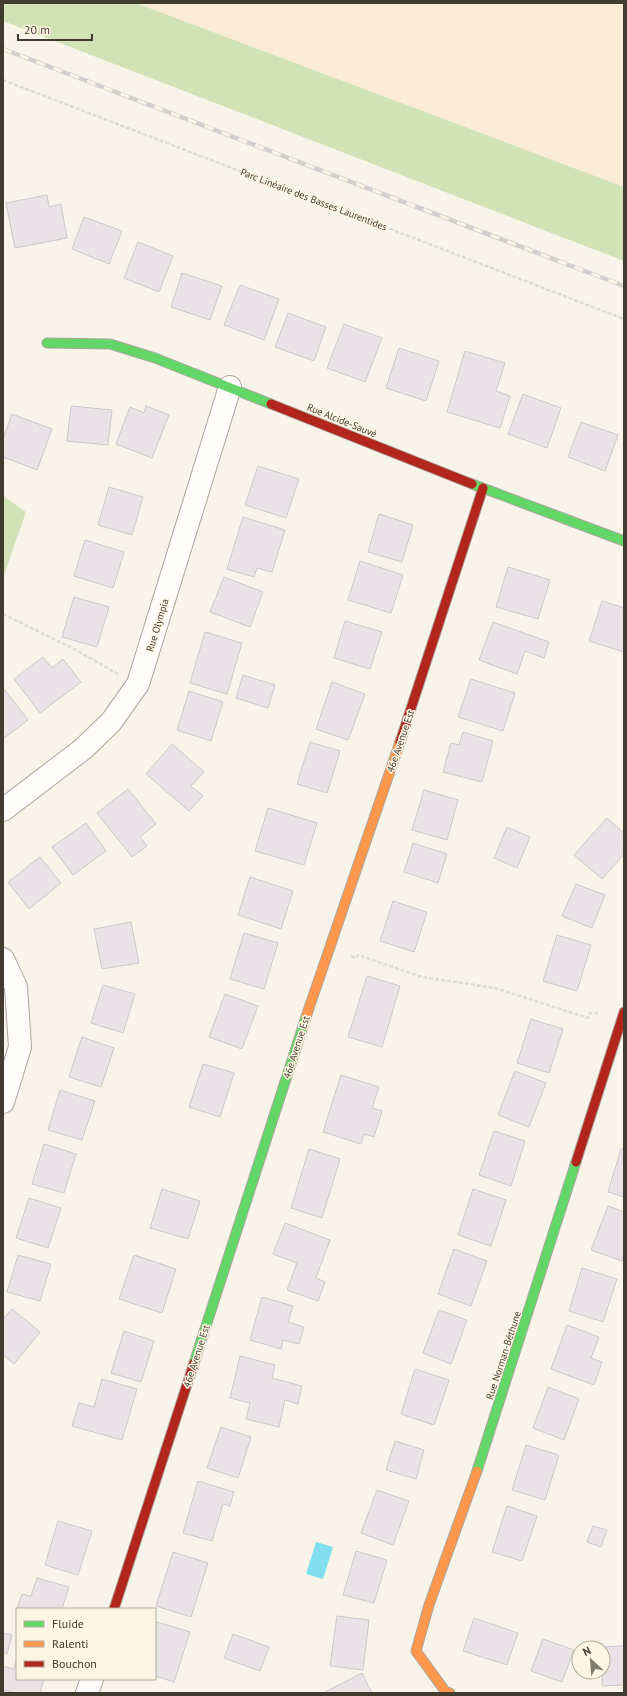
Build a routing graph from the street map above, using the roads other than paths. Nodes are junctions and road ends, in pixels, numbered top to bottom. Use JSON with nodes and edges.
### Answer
{"nodes":[{"id":1,"x":47,"y":343,"type":"dead end"},
{"id":2,"x":230,"y":387,"type":"junction"},
{"id":3,"x":484,"y":488,"type":"junction"},
{"id":4,"x":624,"y":542,"type":"edge"},
{"id":5,"x":3,"y":810,"type":"edge"},
{"id":6,"x":3,"y":959,"type":"edge"},
{"id":7,"x":624,"y":1012,"type":"edge"},
{"id":8,"x":3,"y":1102,"type":"edge"},
{"id":9,"x":114,"y":1608,"type":"edge"},
{"id":10,"x":92,"y":1680,"type":"edge"},
{"id":11,"x":87,"y":1693,"type":"edge"},
{"id":12,"x":450,"y":1693,"type":"edge"}],
"edges":[{"from":1,"to":2,"type":"street","name":"Rue Alcide-Sauvé"},
{"from":2,"to":3,"type":"street","name":"Rue Alcide-Sauvé"},
{"from":2,"to":5,"type":"street","name":"Rue Olympia"},
{"from":3,"to":4,"type":"street","name":"Rue Alcide-Sauvé"},
{"from":3,"to":9,"type":"street","name":"46e Avenue Est"},
{"from":6,"to":8,"type":"street"},
{"from":7,"to":12,"type":"street","name":"Rue Norman-Béthune"},
{"from":10,"to":11,"type":"street"}]}
